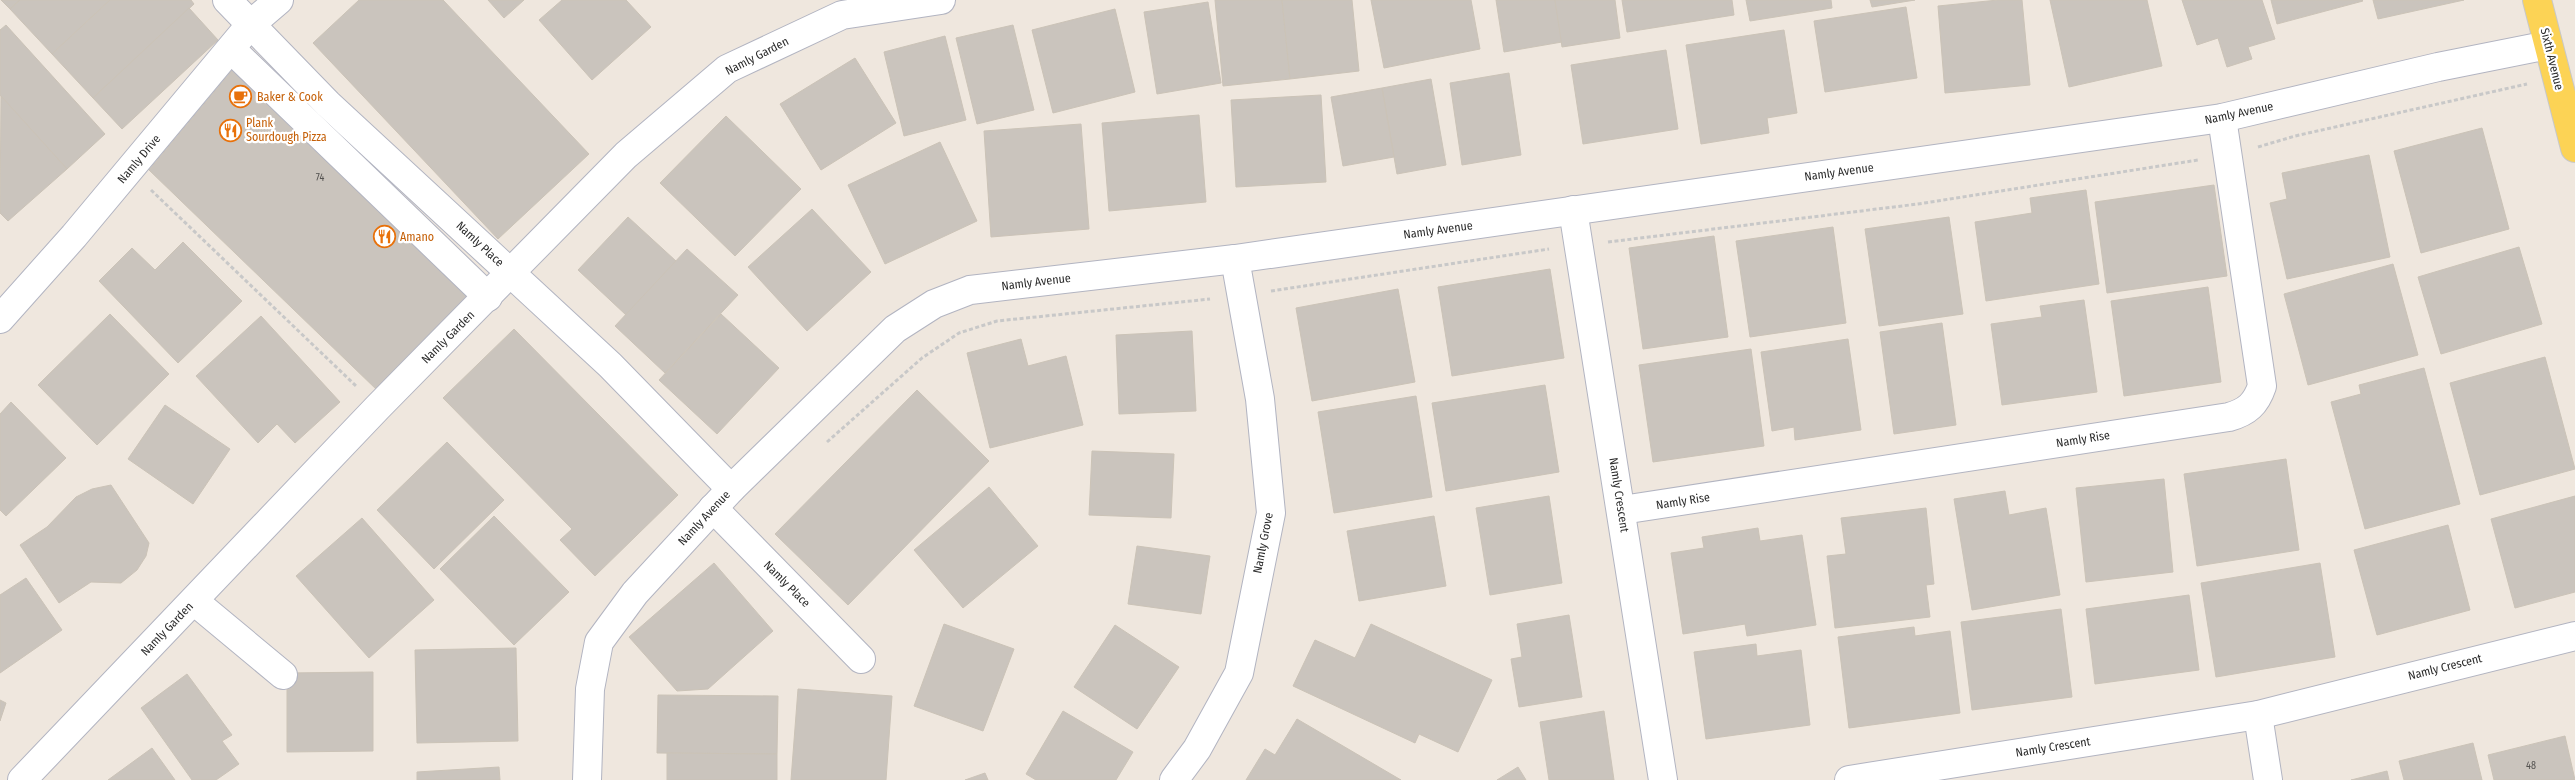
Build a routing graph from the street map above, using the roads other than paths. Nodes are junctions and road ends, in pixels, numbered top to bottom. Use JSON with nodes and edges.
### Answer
{"nodes":[{"id":1,"x":227,"y":0,"type":"edge"},
{"id":2,"x":279,"y":0,"type":"edge"},
{"id":3,"x":941,"y":0,"type":"edge"},
{"id":4,"x":2537,"y":0,"type":"edge"},
{"id":5,"x":251,"y":24,"type":"junction"},
{"id":6,"x":2548,"y":45,"type":"junction"},
{"id":7,"x":231,"y":49,"type":"junction"},
{"id":8,"x":2222,"y":118,"type":"junction"},
{"id":9,"x":2575,"y":148,"type":"edge"},
{"id":10,"x":1573,"y":210,"type":"junction"},
{"id":11,"x":1235,"y":259,"type":"junction"},
{"id":12,"x":511,"y":273,"type":"junction"},
{"id":13,"x":488,"y":297,"type":"junction"},
{"id":14,"x":0,"y":318,"type":"edge"},
{"id":15,"x":722,"y":498,"type":"junction"},
{"id":16,"x":1622,"y":510,"type":"junction"},
{"id":17,"x":194,"y":601,"type":"junction"},
{"id":18,"x":2575,"y":636,"type":"edge"},
{"id":19,"x":861,"y":659,"type":"dead end"},
{"id":20,"x":283,"y":675,"type":"dead end"},
{"id":21,"x":2258,"y":715,"type":"junction"},
{"id":22,"x":22,"y":780,"type":"edge"},
{"id":23,"x":586,"y":780,"type":"edge"},
{"id":24,"x":1174,"y":780,"type":"edge"},
{"id":25,"x":1663,"y":780,"type":"edge"},
{"id":26,"x":1849,"y":780,"type":"edge"},
{"id":27,"x":2268,"y":780,"type":"edge"}],
"edges":[{"from":1,"to":5,"type":"street","name":"Namly Place"},
{"from":2,"to":5,"type":"street","name":"Namly Drive"},
{"from":3,"to":12,"type":"street","name":"Namly Garden"},
{"from":4,"to":6,"type":"main road","name":"Sixth Avenue"},
{"from":5,"to":7,"type":"street","name":"Namly Drive"},
{"from":5,"to":12,"type":"street","name":"Namly Place"},
{"from":6,"to":8,"type":"street","name":"Namly Avenue"},
{"from":6,"to":9,"type":"main road","name":"Sixth Avenue"},
{"from":7,"to":13,"type":"street"},
{"from":7,"to":14,"type":"street","name":"Namly Drive"},
{"from":8,"to":10,"type":"street","name":"Namly Avenue"},
{"from":8,"to":16,"type":"street","name":"Namly Rise"},
{"from":10,"to":11,"type":"street","name":"Namly Avenue"},
{"from":10,"to":16,"type":"street","name":"Namly Crescent"},
{"from":11,"to":15,"type":"street","name":"Namly Avenue"},
{"from":11,"to":24,"type":"street","name":"Namly Grove"},
{"from":12,"to":13,"type":"street","name":"Namly Garden"},
{"from":12,"to":15,"type":"street","name":"Namly Place"},
{"from":13,"to":17,"type":"street","name":"Namly Garden"},
{"from":15,"to":19,"type":"street","name":"Namly Place"},
{"from":15,"to":23,"type":"street","name":"Namly Avenue"},
{"from":16,"to":25,"type":"street","name":"Namly Crescent"},
{"from":17,"to":20,"type":"street"},
{"from":17,"to":22,"type":"street","name":"Namly Garden"},
{"from":18,"to":21,"type":"street","name":"Namly Crescent"},
{"from":21,"to":26,"type":"street","name":"Namly Crescent"},
{"from":21,"to":27,"type":"street"}]}
